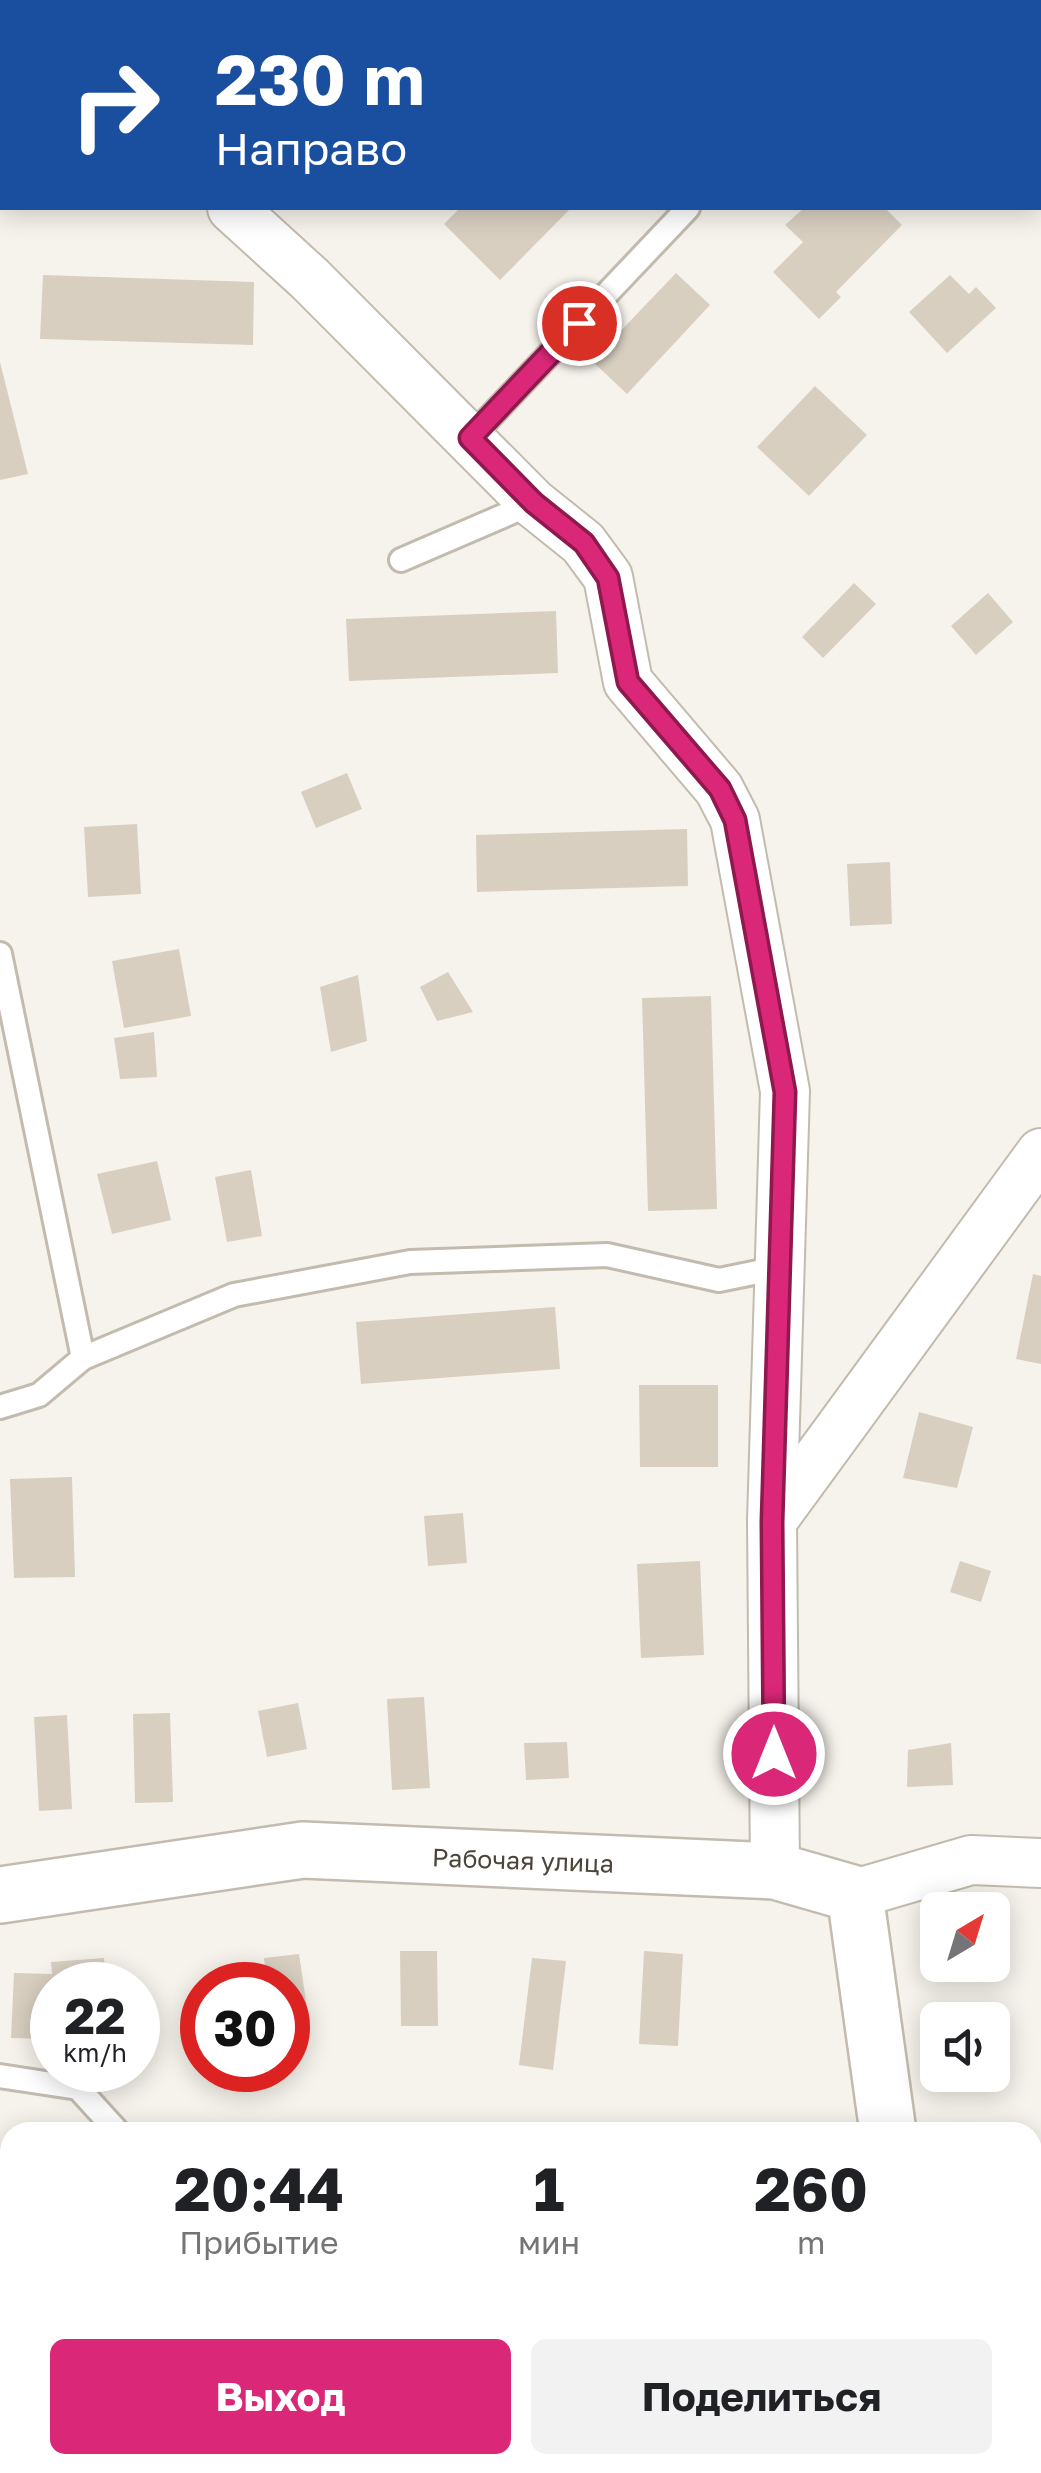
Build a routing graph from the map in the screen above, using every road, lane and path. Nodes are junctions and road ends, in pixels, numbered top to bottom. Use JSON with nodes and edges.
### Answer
{"nodes":[{"id":1,"x":234,"y":210,"type":"edge"},
{"id":2,"x":686,"y":210,"type":"edge"},
{"id":3,"x":470,"y":438,"type":"junction"},
{"id":4,"x":534,"y":503,"type":"junction"},
{"id":5,"x":401,"y":560,"type":"dead end"},
{"id":6,"x":0,"y":954,"type":"edge"},
{"id":7,"x":1041,"y":1153,"type":"edge"},
{"id":8,"x":778,"y":1268,"type":"junction"},
{"id":9,"x":83,"y":1358,"type":"junction"},
{"id":10,"x":0,"y":1407,"type":"edge"},
{"id":11,"x":772,"y":1522,"type":"junction"},
{"id":12,"x":1041,"y":1863,"type":"edge"},
{"id":13,"x":774,"y":1871,"type":"junction"},
{"id":14,"x":855,"y":1894,"type":"junction"},
{"id":15,"x":0,"y":1895,"type":"edge"},
{"id":16,"x":0,"y":2076,"type":"edge"},
{"id":17,"x":109,"y":2122,"type":"edge"},
{"id":18,"x":887,"y":2122,"type":"edge"}],
"edges":[{"from":1,"to":3,"type":"street"},
{"from":2,"to":3,"type":"lane"},
{"from":3,"to":4,"type":"street"},
{"from":4,"to":5,"type":"lane"},
{"from":4,"to":8,"type":"street"},
{"from":6,"to":9,"type":"lane"},
{"from":7,"to":11,"type":"street"},
{"from":8,"to":9,"type":"lane"},
{"from":8,"to":11,"type":"street"},
{"from":9,"to":10,"type":"lane"},
{"from":11,"to":13,"type":"street"},
{"from":12,"to":14,"type":"street"},
{"from":13,"to":14,"type":"street","name":"Рабочая улица"},
{"from":13,"to":15,"type":"street","name":"Рабочая улица"},
{"from":14,"to":18,"type":"street"},
{"from":16,"to":17,"type":"lane"}]}
